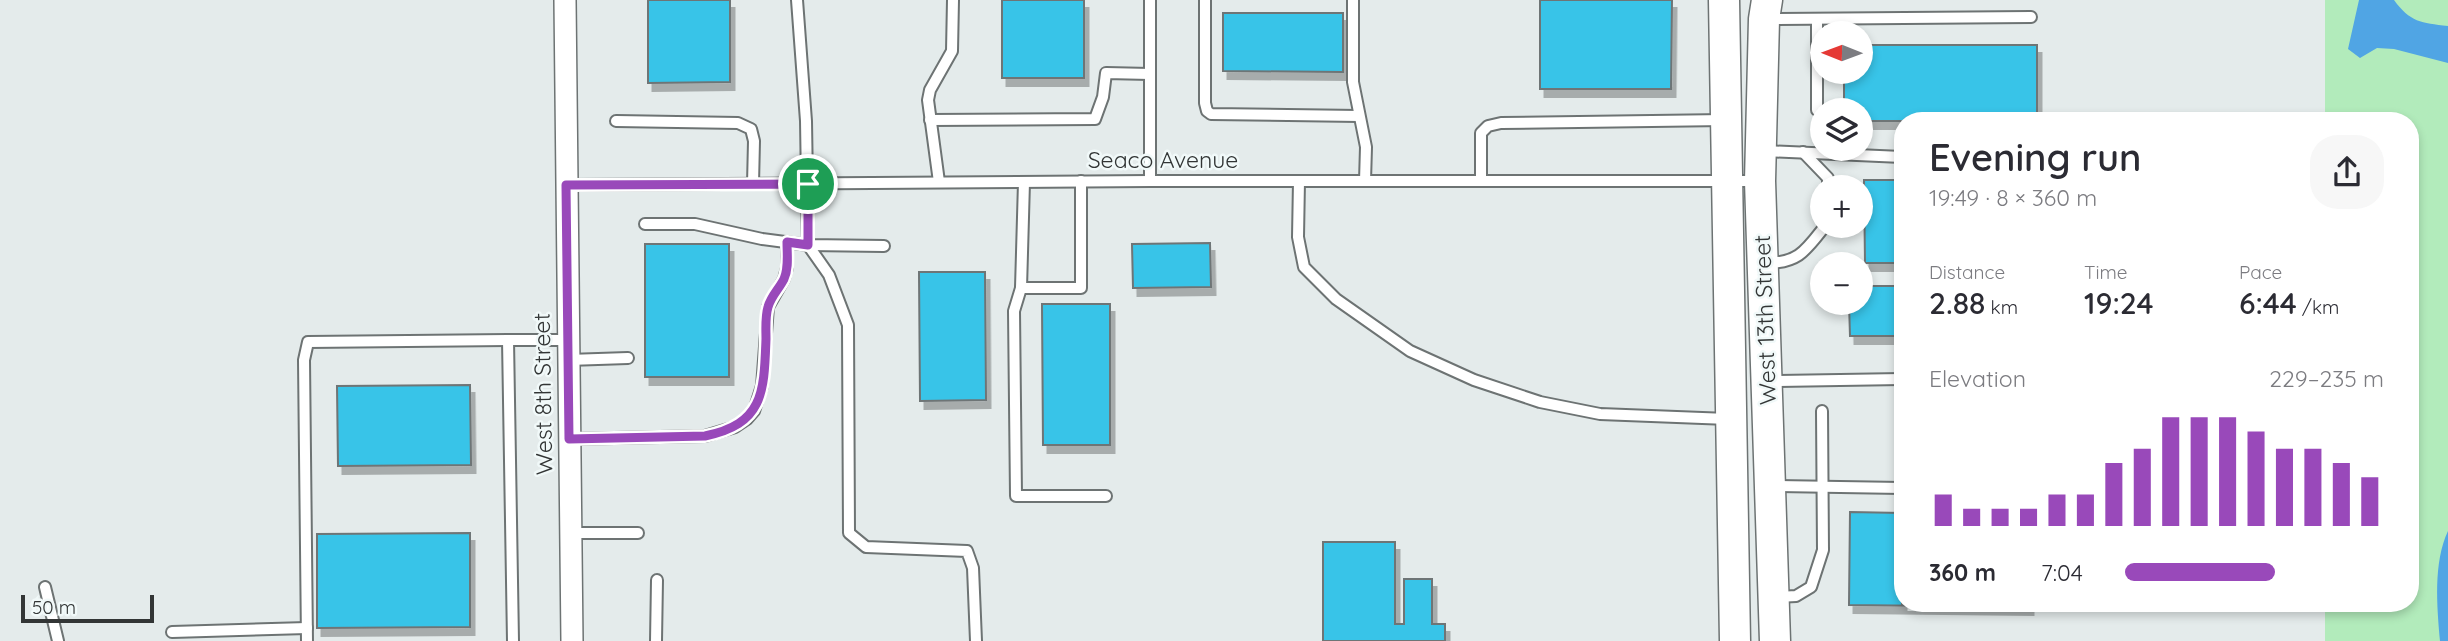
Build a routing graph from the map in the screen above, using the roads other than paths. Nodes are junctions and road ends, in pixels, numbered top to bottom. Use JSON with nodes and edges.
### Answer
{"nodes":[{"id":1,"x":565,"y":0,"type":"edge"},
{"id":2,"x":797,"y":0,"type":"edge"},
{"id":3,"x":953,"y":0,"type":"edge"},
{"id":4,"x":1150,"y":0,"type":"edge"},
{"id":5,"x":1205,"y":0,"type":"edge"},
{"id":6,"x":1353,"y":0,"type":"edge"},
{"id":7,"x":1724,"y":0,"type":"edge"},
{"id":8,"x":1765,"y":10,"type":"edge"},
{"id":9,"x":2031,"y":17,"type":"dead end"},
{"id":10,"x":1817,"y":19,"type":"junction"},
{"id":11,"x":1150,"y":74,"type":"junction"},
{"id":12,"x":1817,"y":98,"type":"edge"},
{"id":13,"x":1359,"y":116,"type":"junction"},
{"id":14,"x":930,"y":120,"type":"junction"},
{"id":15,"x":1726,"y":120,"type":"junction"},
{"id":16,"x":616,"y":121,"type":"dead end"},
{"id":17,"x":1761,"y":151,"type":"junction"},
{"id":18,"x":1803,"y":152,"type":"junction"},
{"id":19,"x":1894,"y":157,"type":"edge"},
{"id":20,"x":1825,"y":175,"type":"edge"},
{"id":21,"x":1081,"y":181,"type":"junction"},
{"id":22,"x":1150,"y":181,"type":"junction"},
{"id":23,"x":1299,"y":181,"type":"junction"},
{"id":24,"x":1365,"y":181,"type":"junction"},
{"id":25,"x":1481,"y":181,"type":"junction"},
{"id":26,"x":1726,"y":181,"type":"junction"},
{"id":27,"x":1760,"y":181,"type":"junction"},
{"id":28,"x":939,"y":182,"type":"junction"},
{"id":29,"x":1024,"y":182,"type":"junction"},
{"id":30,"x":753,"y":184,"type":"junction"},
{"id":31,"x":808,"y":184,"type":"junction"},
{"id":32,"x":566,"y":185,"type":"junction"},
{"id":33,"x":645,"y":224,"type":"dead end"},
{"id":34,"x":1815,"y":238,"type":"edge"},
{"id":35,"x":787,"y":242,"type":"junction"},
{"id":36,"x":808,"y":245,"type":"junction"},
{"id":37,"x":884,"y":246,"type":"dead end"},
{"id":38,"x":1763,"y":263,"type":"junction"},
{"id":39,"x":1021,"y":288,"type":"junction"},
{"id":40,"x":508,"y":340,"type":"junction"},
{"id":41,"x":568,"y":350,"type":"junction"},
{"id":42,"x":628,"y":358,"type":"dead end"},
{"id":43,"x":1894,"y":379,"type":"edge"},
{"id":44,"x":1767,"y":381,"type":"junction"},
{"id":45,"x":1822,"y":411,"type":"dead end"},
{"id":46,"x":1731,"y":419,"type":"junction"},
{"id":47,"x":569,"y":439,"type":"junction"},
{"id":48,"x":1770,"y":486,"type":"junction"},
{"id":49,"x":1823,"y":487,"type":"junction"},
{"id":50,"x":1894,"y":488,"type":"edge"},
{"id":51,"x":1106,"y":496,"type":"dead end"},
{"id":52,"x":571,"y":533,"type":"junction"},
{"id":53,"x":638,"y":533,"type":"dead end"},
{"id":54,"x":657,"y":580,"type":"dead end"},
{"id":55,"x":45,"y":586,"type":"dead end"},
{"id":56,"x":1774,"y":597,"type":"junction"},
{"id":57,"x":307,"y":628,"type":"junction"},
{"id":58,"x":172,"y":632,"type":"dead end"},
{"id":59,"x":58,"y":641,"type":"edge"},
{"id":60,"x":307,"y":641,"type":"edge"},
{"id":61,"x":513,"y":641,"type":"edge"},
{"id":62,"x":572,"y":641,"type":"edge"},
{"id":63,"x":656,"y":641,"type":"edge"},
{"id":64,"x":976,"y":641,"type":"edge"},
{"id":65,"x":1735,"y":641,"type":"edge"},
{"id":66,"x":1775,"y":641,"type":"edge"}],
"edges":[{"from":1,"to":32,"type":"street","name":"West 8th Street"},
{"from":2,"to":31,"type":"lane"},
{"from":3,"to":14,"type":"lane"},
{"from":4,"to":11,"type":"lane"},
{"from":5,"to":13,"type":"lane"},
{"from":6,"to":13,"type":"lane"},
{"from":7,"to":15,"type":"main road","name":"West 13th Street"},
{"from":8,"to":10,"type":"lane"},
{"from":8,"to":17,"type":"main road","name":"West 13th Street"},
{"from":9,"to":10,"type":"lane"},
{"from":10,"to":12,"type":"lane"},
{"from":11,"to":14,"type":"lane"},
{"from":11,"to":22,"type":"lane"},
{"from":13,"to":24,"type":"lane"},
{"from":14,"to":28,"type":"lane"},
{"from":15,"to":25,"type":"lane"},
{"from":15,"to":26,"type":"main road","name":"West 13th Street"},
{"from":16,"to":30,"type":"lane"},
{"from":17,"to":18,"type":"lane"},
{"from":17,"to":27,"type":"main road","name":"West 13th Street"},
{"from":18,"to":19,"type":"lane"},
{"from":18,"to":20,"type":"lane"},
{"from":21,"to":22,"type":"lane","name":"Seaco Avenue"},
{"from":21,"to":29,"type":"lane","name":"Seaco Avenue"},
{"from":21,"to":39,"type":"lane"},
{"from":22,"to":23,"type":"lane","name":"Seaco Avenue"},
{"from":23,"to":24,"type":"lane","name":"Seaco Avenue"},
{"from":23,"to":46,"type":"lane"},
{"from":24,"to":25,"type":"lane","name":"Seaco Avenue"},
{"from":25,"to":26,"type":"lane","name":"Seaco Avenue"},
{"from":26,"to":27,"type":"lane","name":"Seaco Avenue"},
{"from":26,"to":46,"type":"main road","name":"West 13th Street"},
{"from":27,"to":38,"type":"main road","name":"West 13th Street"},
{"from":28,"to":29,"type":"lane","name":"Seaco Avenue"},
{"from":28,"to":31,"type":"lane","name":"Seaco Avenue"},
{"from":29,"to":39,"type":"lane"},
{"from":30,"to":31,"type":"lane","name":"Seaco Avenue"},
{"from":30,"to":32,"type":"lane","name":"Seaco Avenue"},
{"from":31,"to":36,"type":"lane"},
{"from":32,"to":41,"type":"street","name":"West 8th Street"},
{"from":33,"to":35,"type":"lane"},
{"from":34,"to":38,"type":"lane"},
{"from":35,"to":36,"type":"lane"},
{"from":35,"to":47,"type":"lane"},
{"from":36,"to":37,"type":"lane"},
{"from":36,"to":64,"type":"lane"},
{"from":38,"to":44,"type":"main road","name":"West 13th Street"},
{"from":39,"to":51,"type":"lane"},
{"from":40,"to":41,"type":"lane"},
{"from":40,"to":57,"type":"lane"},
{"from":40,"to":61,"type":"lane"},
{"from":41,"to":42,"type":"lane"},
{"from":41,"to":47,"type":"street","name":"West 8th Street"},
{"from":43,"to":44,"type":"lane"},
{"from":44,"to":48,"type":"main road","name":"West 13th Street"},
{"from":45,"to":49,"type":"lane"},
{"from":46,"to":65,"type":"main road","name":"West 13th Street"},
{"from":47,"to":52,"type":"street","name":"West 8th Street"},
{"from":48,"to":49,"type":"lane"},
{"from":48,"to":56,"type":"main road","name":"West 13th Street"},
{"from":49,"to":50,"type":"lane"},
{"from":49,"to":56,"type":"lane"},
{"from":52,"to":53,"type":"lane"},
{"from":52,"to":62,"type":"street","name":"West 8th Street"},
{"from":54,"to":63,"type":"lane"},
{"from":55,"to":59,"type":"lane"},
{"from":56,"to":66,"type":"main road","name":"West 13th Street"},
{"from":57,"to":58,"type":"lane"},
{"from":57,"to":60,"type":"lane"}]}
